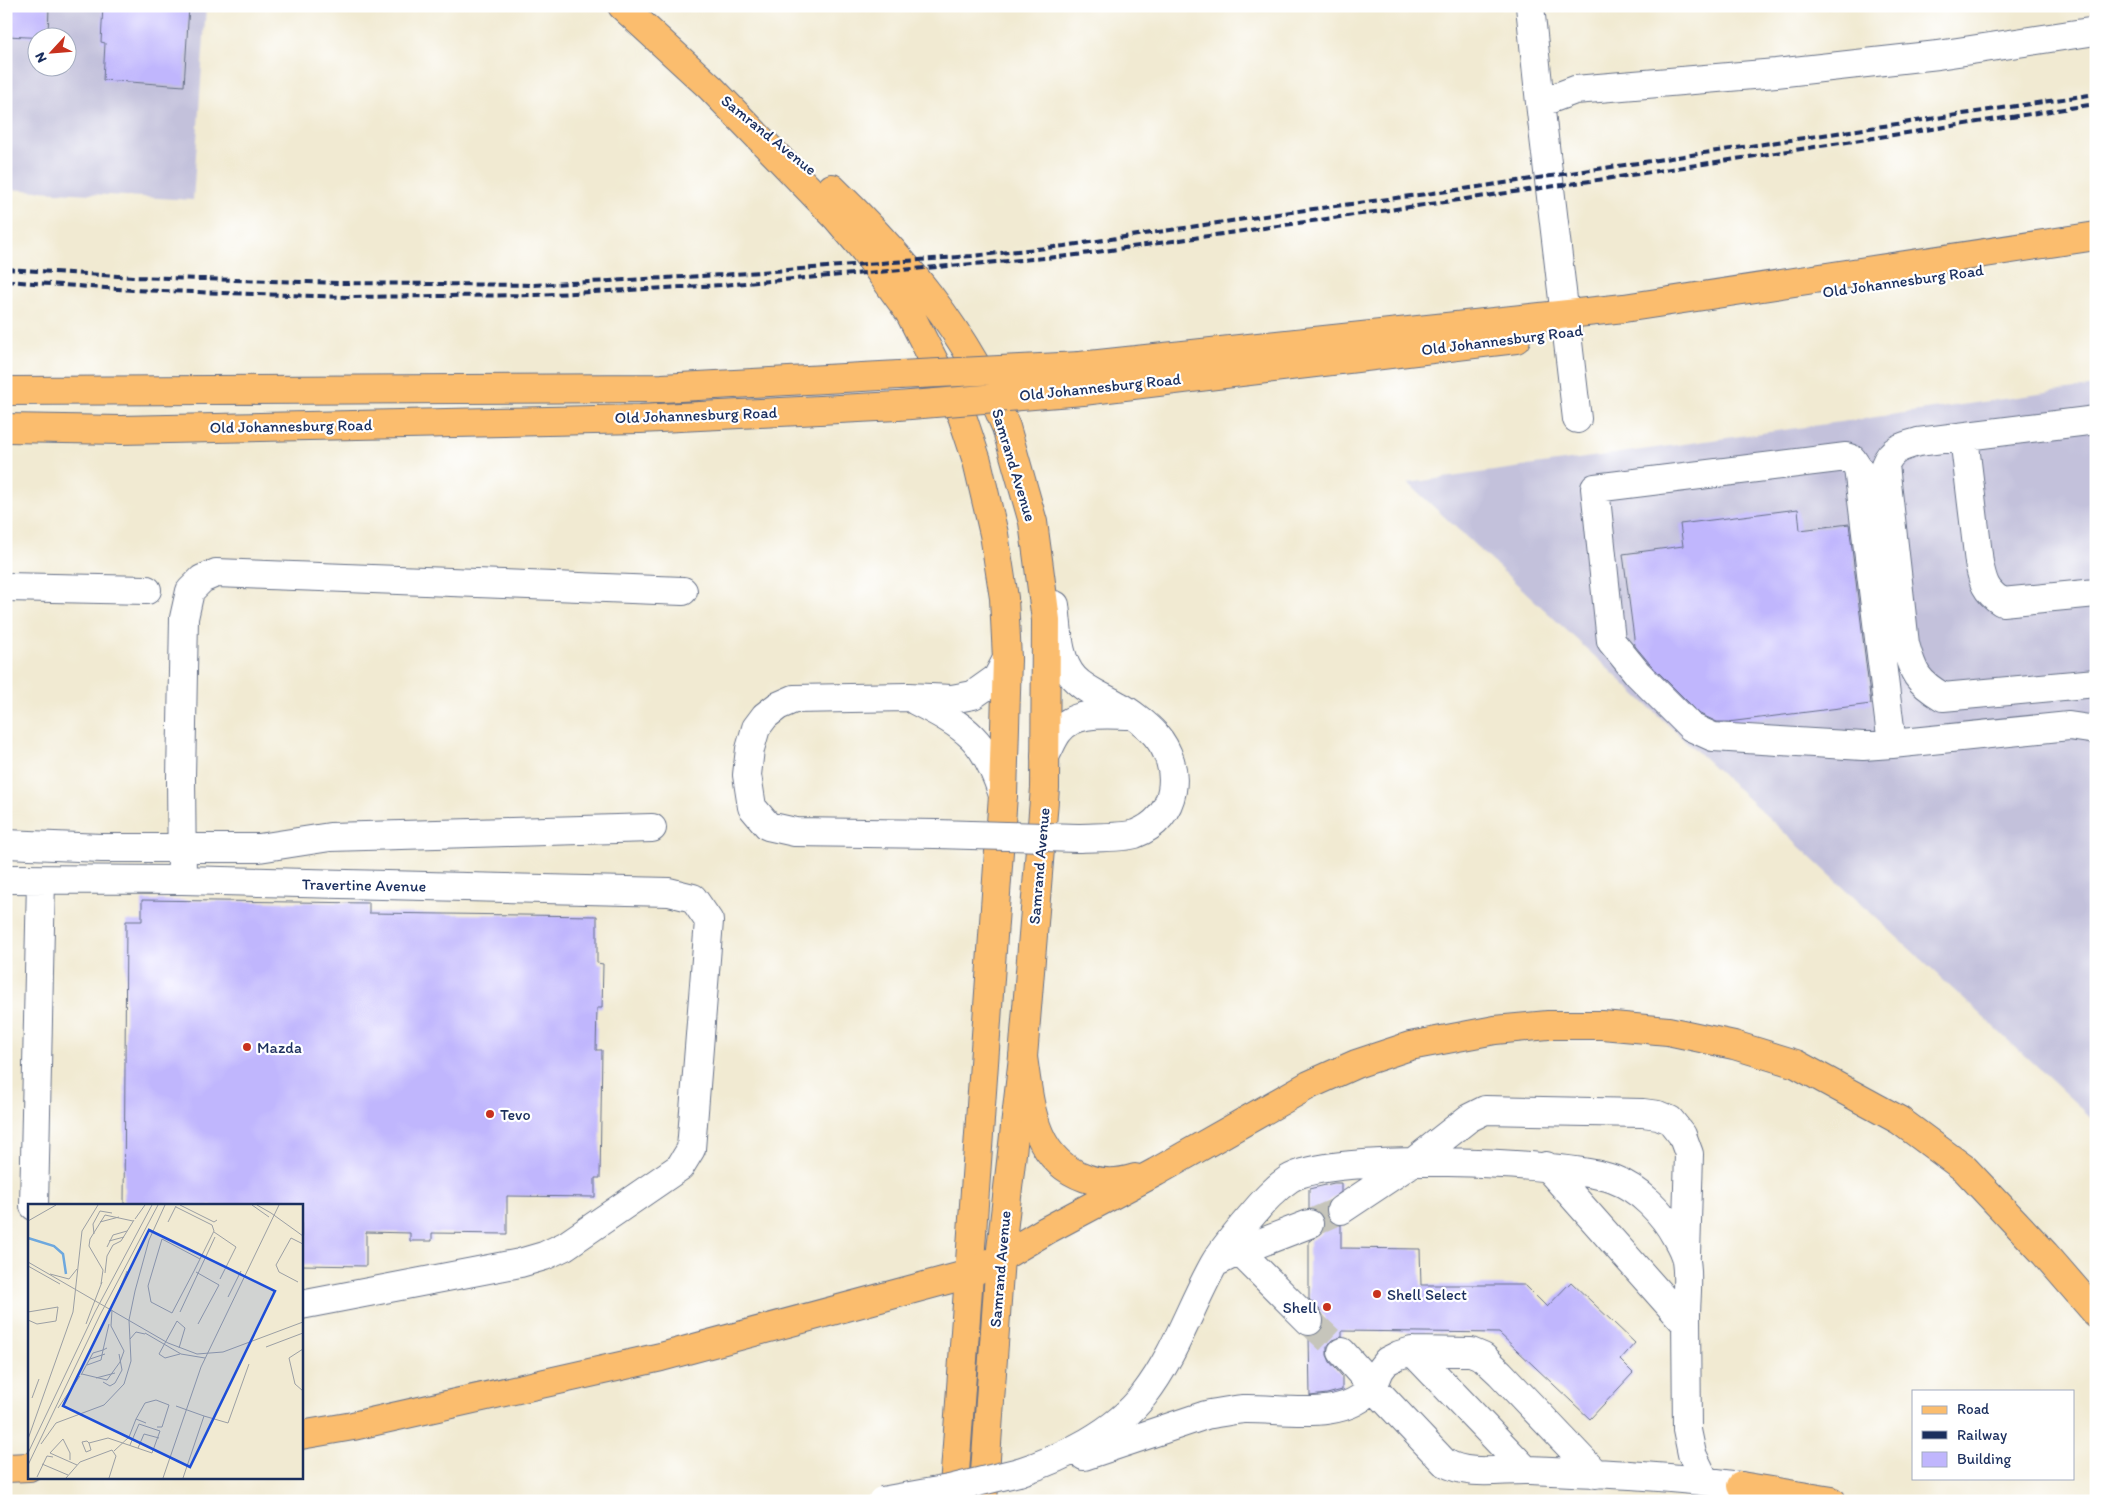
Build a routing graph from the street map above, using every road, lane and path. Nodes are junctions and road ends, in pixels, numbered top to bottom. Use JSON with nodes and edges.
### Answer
{"nodes":[{"id":1,"x":622,"y":6,"type":"edge"},
{"id":2,"x":1530,"y":6,"type":"edge"},
{"id":3,"x":2096,"y":31,"type":"edge"},
{"id":4,"x":711,"y":88,"type":"junction"},
{"id":5,"x":1540,"y":103,"type":"junction"},
{"id":6,"x":2096,"y":236,"type":"edge"},
{"id":7,"x":2096,"y":253,"type":"edge"},
{"id":8,"x":1566,"y":324,"type":"junction"},
{"id":9,"x":1081,"y":378,"type":"junction"},
{"id":10,"x":6,"y":391,"type":"edge"},
{"id":11,"x":1577,"y":419,"type":"dead end"},
{"id":12,"x":2096,"y":420,"type":"edge"},
{"id":13,"x":6,"y":428,"type":"edge"},
{"id":14,"x":1964,"y":436,"type":"junction"},
{"id":15,"x":1033,"y":522,"type":"junction"},
{"id":16,"x":6,"y":587,"type":"edge"},
{"id":17,"x":148,"y":590,"type":"dead end"},
{"id":18,"x":683,"y":591,"type":"dead end"},
{"id":19,"x":2096,"y":593,"type":"edge"},
{"id":20,"x":1007,"y":659,"type":"junction"},
{"id":21,"x":2096,"y":683,"type":"edge"},
{"id":22,"x":908,"y":698,"type":"junction"},
{"id":23,"x":1132,"y":715,"type":"junction"},
{"id":24,"x":2096,"y":730,"type":"edge"},
{"id":25,"x":1892,"y":744,"type":"junction"},
{"id":26,"x":1046,"y":756,"type":"junction"},
{"id":27,"x":1003,"y":795,"type":"junction"},
{"id":28,"x":652,"y":828,"type":"dead end"},
{"id":29,"x":6,"y":844,"type":"edge"},
{"id":30,"x":182,"y":849,"type":"junction"},
{"id":31,"x":6,"y":879,"type":"edge"},
{"id":32,"x":41,"y":880,"type":"junction"},
{"id":33,"x":182,"y":880,"type":"junction"},
{"id":34,"x":1022,"y":1057,"type":"junction"},
{"id":35,"x":1413,"y":1162,"type":"junction"},
{"id":36,"x":1546,"y":1166,"type":"junction"},
{"id":37,"x":1156,"y":1172,"type":"junction"},
{"id":38,"x":34,"y":1204,"type":"edge"},
{"id":39,"x":1340,"y":1210,"type":"tunnel mouth"},
{"id":40,"x":1309,"y":1224,"type":"tunnel mouth"},
{"id":41,"x":1227,"y":1257,"type":"junction"},
{"id":42,"x":1000,"y":1258,"type":"junction"},
{"id":43,"x":1686,"y":1260,"type":"junction"},
{"id":44,"x":969,"y":1274,"type":"junction"},
{"id":45,"x":302,"y":1305,"type":"edge"},
{"id":46,"x":2096,"y":1313,"type":"edge"},
{"id":47,"x":1309,"y":1321,"type":"tunnel mouth"},
{"id":48,"x":1686,"y":1324,"type":"junction"},
{"id":49,"x":1412,"y":1351,"type":"junction"},
{"id":50,"x":1342,"y":1352,"type":"tunnel mouth"},
{"id":51,"x":1373,"y":1388,"type":"junction"},
{"id":52,"x":302,"y":1435,"type":"edge"},
{"id":53,"x":28,"y":1467,"type":"edge"},
{"id":54,"x":6,"y":1468,"type":"edge"},
{"id":55,"x":1526,"y":1470,"type":"junction"},
{"id":56,"x":1021,"y":1472,"type":"junction"},
{"id":57,"x":1596,"y":1474,"type":"junction"},
{"id":58,"x":1705,"y":1481,"type":"junction"},
{"id":59,"x":1742,"y":1486,"type":"joint"},
{"id":60,"x":882,"y":1501,"type":"edge"},
{"id":61,"x":954,"y":1501,"type":"edge"},
{"id":62,"x":983,"y":1501,"type":"edge"},
{"id":63,"x":1832,"y":1501,"type":"edge"}],
"edges":[{"from":1,"to":4,"type":"main road"},
{"from":2,"to":5,"type":"street"},
{"from":3,"to":5,"type":"street"},
{"from":4,"to":15,"type":"main road","name":"Samrand Avenue"},
{"from":4,"to":20,"type":"main road","name":"Samrand Avenue"},
{"from":5,"to":8,"type":"street"},
{"from":6,"to":8,"type":"main road","name":"Old Johannesburg Road"},
{"from":7,"to":8,"type":"main road","name":"Old Johannesburg Road"},
{"from":8,"to":9,"type":"main road","name":"Old Johannesburg Road"},
{"from":8,"to":11,"type":"street"},
{"from":9,"to":10,"type":"main road","name":"Old Johannesburg Road","bridge":true},
{"from":9,"to":13,"type":"main road","name":"Old Johannesburg Road","bridge":true},
{"from":12,"to":14,"type":"street"},
{"from":14,"to":19,"type":"street"},
{"from":14,"to":21,"type":"street"},
{"from":15,"to":23,"type":"street"},
{"from":15,"to":26,"type":"main road","name":"Samrand Avenue"},
{"from":16,"to":17,"type":"street"},
{"from":18,"to":30,"type":"street"},
{"from":20,"to":22,"type":"street"},
{"from":20,"to":27,"type":"main road","name":"Samrand Avenue"},
{"from":22,"to":23,"type":"street","bridge":true},
{"from":22,"to":27,"type":"street"},
{"from":23,"to":26,"type":"street"},
{"from":24,"to":25,"type":"street"},
{"from":25,"to":25,"type":"street"},
{"from":26,"to":34,"type":"main road","name":"Samrand Avenue"},
{"from":27,"to":44,"type":"main road","name":"Samrand Avenue"},
{"from":28,"to":30,"type":"street"},
{"from":29,"to":30,"type":"street"},
{"from":30,"to":33,"type":"street"},
{"from":31,"to":32,"type":"street","name":"Travertine Avenue"},
{"from":32,"to":33,"type":"street","name":"Travertine Avenue"},
{"from":32,"to":38,"type":"street"},
{"from":33,"to":45,"type":"street","name":"Travertine Avenue"},
{"from":34,"to":37,"type":"main road"},
{"from":34,"to":42,"type":"main road","name":"Samrand Avenue"},
{"from":35,"to":36,"type":"street"},
{"from":35,"to":39,"type":"street"},
{"from":35,"to":41,"type":"street"},
{"from":35,"to":43,"type":"street"},
{"from":36,"to":43,"type":"street"},
{"from":36,"to":48,"type":"street"},
{"from":37,"to":42,"type":"main road"},
{"from":37,"to":46,"type":"main road"},
{"from":40,"to":41,"type":"street"},
{"from":41,"to":47,"type":"street"},
{"from":41,"to":56,"type":"street"},
{"from":42,"to":44,"type":"main road"},
{"from":42,"to":62,"type":"main road","name":"Samrand Avenue"},
{"from":43,"to":48,"type":"street"},
{"from":44,"to":52,"type":"main road"},
{"from":44,"to":61,"type":"main road","name":"Samrand Avenue"},
{"from":48,"to":58,"type":"street"},
{"from":49,"to":51,"type":"street"},
{"from":49,"to":55,"type":"street"},
{"from":49,"to":57,"type":"street"},
{"from":50,"to":51,"type":"street"},
{"from":51,"to":55,"type":"street"},
{"from":51,"to":56,"type":"street"},
{"from":53,"to":54,"type":"main road"},
{"from":55,"to":57,"type":"street"},
{"from":56,"to":60,"type":"street","bridge":true},
{"from":57,"to":58,"type":"street"},
{"from":58,"to":59,"type":"street"},
{"from":59,"to":63,"type":"main road"}]}
